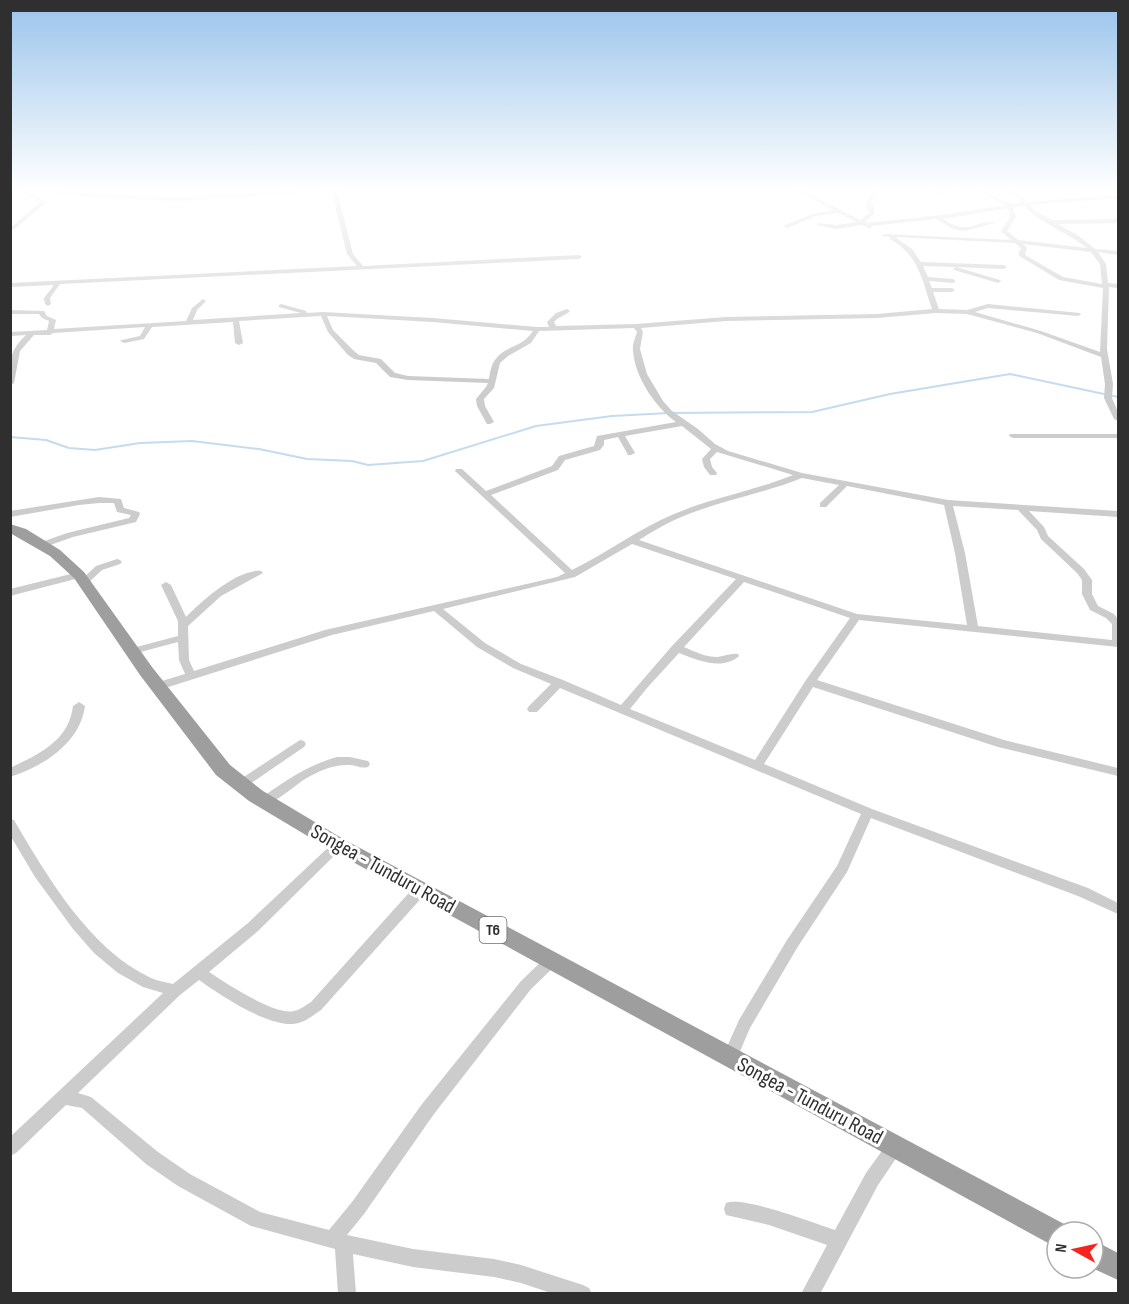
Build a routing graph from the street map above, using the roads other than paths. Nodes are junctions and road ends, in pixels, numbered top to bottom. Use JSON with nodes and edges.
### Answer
{"nodes":[{"id":1,"x":349,"y":250,"type":"edge"},
{"id":2,"x":908,"y":250,"type":"edge"},
{"id":3,"x":1024,"y":250,"type":"edge"},
{"id":4,"x":1093,"y":250,"type":"edge"},
{"id":5,"x":1098,"y":250,"type":"edge"},
{"id":6,"x":1119,"y":253,"type":"edge"},
{"id":7,"x":579,"y":257,"type":"dead end"},
{"id":8,"x":919,"y":264,"type":"junction"},
{"id":9,"x":938,"y":264,"type":"junction"},
{"id":10,"x":361,"y":267,"type":"junction"},
{"id":11,"x":1004,"y":267,"type":"dead end"},
{"id":12,"x":926,"y":279,"type":"junction"},
{"id":13,"x":953,"y":281,"type":"dead end"},
{"id":14,"x":998,"y":281,"type":"dead end"},
{"id":15,"x":59,"y":282,"type":"junction"},
{"id":16,"x":10,"y":285,"type":"edge"},
{"id":17,"x":1105,"y":285,"type":"junction"},
{"id":18,"x":1119,"y":286,"type":"edge"},
{"id":19,"x":929,"y":290,"type":"junction"},
{"id":20,"x":952,"y":290,"type":"dead end"},
{"id":21,"x":203,"y":301,"type":"dead end"},
{"id":22,"x":48,"y":304,"type":"dead end"},
{"id":23,"x":281,"y":306,"type":"dead end"},
{"id":24,"x":296,"y":311,"type":"junction"},
{"id":25,"x":567,"y":311,"type":"dead end"},
{"id":26,"x":936,"y":311,"type":"junction"},
{"id":27,"x":10,"y":312,"type":"edge"},
{"id":28,"x":967,"y":312,"type":"junction"},
{"id":29,"x":1078,"y":314,"type":"dead end"},
{"id":30,"x":320,"y":315,"type":"junction"},
{"id":31,"x":290,"y":317,"type":"junction"},
{"id":32,"x":236,"y":321,"type":"junction"},
{"id":33,"x":189,"y":323,"type":"junction"},
{"id":34,"x":150,"y":325,"type":"junction"},
{"id":35,"x":636,"y":326,"type":"junction"},
{"id":36,"x":553,"y":328,"type":"junction"},
{"id":37,"x":537,"y":329,"type":"junction"},
{"id":38,"x":50,"y":333,"type":"junction"},
{"id":39,"x":10,"y":334,"type":"edge"},
{"id":40,"x":31,"y":334,"type":"junction"},
{"id":41,"x":124,"y":341,"type":"dead end"},
{"id":42,"x":239,"y":343,"type":"dead end"},
{"id":43,"x":1104,"y":356,"type":"junction"},
{"id":44,"x":491,"y":381,"type":"junction"},
{"id":45,"x":10,"y":383,"type":"edge"},
{"id":46,"x":1119,"y":419,"type":"edge"},
{"id":47,"x":490,"y":422,"type":"dead end"},
{"id":48,"x":683,"y":423,"type":"junction"},
{"id":49,"x":620,"y":434,"type":"junction"},
{"id":50,"x":1013,"y":436,"type":"dead end"},
{"id":51,"x":1119,"y":436,"type":"edge"},
{"id":52,"x":716,"y":449,"type":"junction"},
{"id":53,"x":631,"y":453,"type":"dead end"},
{"id":54,"x":459,"y":471,"type":"dead end"},
{"id":55,"x":713,"y":472,"type":"dead end"},
{"id":56,"x":801,"y":475,"type":"junction"},
{"id":57,"x":845,"y":484,"type":"junction"},
{"id":58,"x":484,"y":495,"type":"junction"},
{"id":59,"x":948,"y":503,"type":"junction"},
{"id":60,"x":823,"y":505,"type":"dead end"},
{"id":61,"x":1021,"y":508,"type":"junction"},
{"id":62,"x":10,"y":514,"type":"edge"},
{"id":63,"x":1119,"y":514,"type":"edge"},
{"id":64,"x":10,"y":528,"type":"edge"},
{"id":65,"x":630,"y":540,"type":"junction"},
{"id":66,"x":42,"y":545,"type":"junction"},
{"id":67,"x":117,"y":562,"type":"dead end"},
{"id":68,"x":258,"y":573,"type":"dead end"},
{"id":69,"x":572,"y":575,"type":"junction"},
{"id":70,"x":81,"y":578,"type":"junction"},
{"id":71,"x":742,"y":578,"type":"junction"},
{"id":72,"x":166,"y":585,"type":"dead end"},
{"id":73,"x":10,"y":593,"type":"edge"},
{"id":74,"x":435,"y":607,"type":"junction"},
{"id":75,"x":856,"y":617,"type":"junction"},
{"id":76,"x":184,"y":626,"type":"junction"},
{"id":77,"x":973,"y":629,"type":"junction"},
{"id":78,"x":183,"y":638,"type":"junction"},
{"id":79,"x":1118,"y":644,"type":"edge"},
{"id":80,"x":676,"y":648,"type":"junction"},
{"id":81,"x":133,"y":651,"type":"junction"},
{"id":82,"x":734,"y":656,"type":"dead end"},
{"id":83,"x":191,"y":676,"type":"junction"},
{"id":84,"x":559,"y":682,"type":"junction"},
{"id":85,"x":810,"y":682,"type":"junction"},
{"id":86,"x":159,"y":686,"type":"junction"},
{"id":87,"x":79,"y":706,"type":"dead end"},
{"id":88,"x":533,"y":709,"type":"dead end"},
{"id":89,"x":624,"y":709,"type":"junction"},
{"id":90,"x":300,"y":744,"type":"dead end"},
{"id":91,"x":364,"y":764,"type":"dead end"},
{"id":92,"x":757,"y":766,"type":"junction"},
{"id":93,"x":1119,"y":772,"type":"edge"},
{"id":94,"x":10,"y":773,"type":"edge"},
{"id":95,"x":240,"y":785,"type":"junction"},
{"id":96,"x":265,"y":801,"type":"junction"},
{"id":97,"x":867,"y":812,"type":"junction"},
{"id":98,"x":10,"y":823,"type":"edge"},
{"id":99,"x":338,"y":845,"type":"junction"},
{"id":100,"x":420,"y":890,"type":"junction"},
{"id":101,"x":1119,"y":909,"type":"edge"},
{"id":102,"x":551,"y":961,"type":"junction"},
{"id":103,"x":198,"y":972,"type":"junction"},
{"id":104,"x":175,"y":991,"type":"junction"},
{"id":105,"x":730,"y":1058,"type":"junction"},
{"id":106,"x":63,"y":1096,"type":"junction"},
{"id":107,"x":13,"y":1143,"type":"edge"},
{"id":108,"x":895,"y":1146,"type":"junction"},
{"id":109,"x":732,"y":1209,"type":"dead end"},
{"id":110,"x":1045,"y":1227,"type":"edge"},
{"id":111,"x":338,"y":1240,"type":"junction"},
{"id":112,"x":839,"y":1240,"type":"junction"},
{"id":113,"x":1105,"y":1260,"type":"edge"},
{"id":114,"x":1119,"y":1268,"type":"edge"},
{"id":115,"x":347,"y":1293,"type":"edge"},
{"id":116,"x":583,"y":1293,"type":"edge"},
{"id":117,"x":810,"y":1293,"type":"edge"}],
"edges":[{"from":1,"to":10,"type":"street"},
{"from":2,"to":8,"type":"street"},
{"from":3,"to":17,"type":"street"},
{"from":4,"to":17,"type":"street"},
{"from":5,"to":6,"type":"street"},
{"from":7,"to":10,"type":"street"},
{"from":8,"to":9,"type":"street"},
{"from":8,"to":12,"type":"street"},
{"from":9,"to":11,"type":"street"},
{"from":9,"to":14,"type":"street"},
{"from":10,"to":15,"type":"street"},
{"from":12,"to":13,"type":"street"},
{"from":12,"to":19,"type":"street"},
{"from":15,"to":16,"type":"street"},
{"from":15,"to":22,"type":"street"},
{"from":17,"to":18,"type":"street"},
{"from":17,"to":43,"type":"street"},
{"from":19,"to":20,"type":"street"},
{"from":19,"to":26,"type":"street"},
{"from":21,"to":33,"type":"street"},
{"from":23,"to":24,"type":"street"},
{"from":24,"to":30,"type":"street"},
{"from":24,"to":31,"type":"street"},
{"from":25,"to":36,"type":"street"},
{"from":26,"to":28,"type":"street"},
{"from":26,"to":35,"type":"street"},
{"from":27,"to":38,"type":"street"},
{"from":28,"to":29,"type":"street"},
{"from":28,"to":43,"type":"street"},
{"from":30,"to":31,"type":"street"},
{"from":30,"to":37,"type":"street"},
{"from":30,"to":44,"type":"street"},
{"from":31,"to":32,"type":"street"},
{"from":32,"to":33,"type":"street"},
{"from":32,"to":42,"type":"street"},
{"from":33,"to":34,"type":"street"},
{"from":34,"to":38,"type":"street"},
{"from":34,"to":41,"type":"street"},
{"from":35,"to":36,"type":"street"},
{"from":35,"to":48,"type":"street"},
{"from":36,"to":37,"type":"street"},
{"from":37,"to":44,"type":"street"},
{"from":38,"to":40,"type":"street"},
{"from":39,"to":40,"type":"street"},
{"from":40,"to":45,"type":"street"},
{"from":43,"to":46,"type":"street"},
{"from":44,"to":47,"type":"street"},
{"from":48,"to":49,"type":"street"},
{"from":48,"to":52,"type":"street"},
{"from":49,"to":53,"type":"street"},
{"from":49,"to":58,"type":"street"},
{"from":50,"to":51,"type":"street"},
{"from":52,"to":55,"type":"street"},
{"from":52,"to":56,"type":"street"},
{"from":54,"to":58,"type":"street"},
{"from":56,"to":57,"type":"street"},
{"from":56,"to":65,"type":"street"},
{"from":57,"to":59,"type":"street"},
{"from":57,"to":60,"type":"street"},
{"from":58,"to":69,"type":"street"},
{"from":59,"to":61,"type":"street"},
{"from":59,"to":77,"type":"street"},
{"from":61,"to":63,"type":"street"},
{"from":61,"to":79,"type":"street"},
{"from":62,"to":66,"type":"street"},
{"from":64,"to":66,"type":"highway","name":"Songea - Tunduru Road","number":"T6"},
{"from":65,"to":69,"type":"street"},
{"from":65,"to":71,"type":"street"},
{"from":66,"to":70,"type":"highway","name":"Songea - Tunduru Road","number":"T6"},
{"from":67,"to":70,"type":"street"},
{"from":68,"to":76,"type":"street"},
{"from":69,"to":74,"type":"street"},
{"from":70,"to":73,"type":"street"},
{"from":70,"to":81,"type":"highway","name":"Songea - Tunduru Road","number":"T6"},
{"from":71,"to":75,"type":"street"},
{"from":71,"to":80,"type":"street"},
{"from":72,"to":76,"type":"street"},
{"from":74,"to":83,"type":"street"},
{"from":74,"to":84,"type":"street"},
{"from":75,"to":77,"type":"street"},
{"from":75,"to":85,"type":"street"},
{"from":76,"to":78,"type":"street"},
{"from":77,"to":79,"type":"street"},
{"from":78,"to":81,"type":"street"},
{"from":78,"to":83,"type":"street"},
{"from":80,"to":82,"type":"street"},
{"from":80,"to":89,"type":"street"},
{"from":81,"to":86,"type":"highway","name":"Songea - Tunduru Road","number":"T6"},
{"from":83,"to":86,"type":"street"},
{"from":84,"to":88,"type":"street"},
{"from":84,"to":89,"type":"street"},
{"from":85,"to":92,"type":"street"},
{"from":85,"to":93,"type":"street"},
{"from":86,"to":95,"type":"highway","name":"Songea - Tunduru Road","number":"T6"},
{"from":87,"to":94,"type":"street"},
{"from":89,"to":92,"type":"street"},
{"from":90,"to":95,"type":"street"},
{"from":91,"to":96,"type":"street"},
{"from":92,"to":97,"type":"street"},
{"from":95,"to":96,"type":"highway","name":"Songea - Tunduru Road","number":"T6"},
{"from":96,"to":99,"type":"highway","name":"Songea - Tunduru Road","number":"T6"},
{"from":97,"to":101,"type":"street"},
{"from":97,"to":105,"type":"street"},
{"from":98,"to":104,"type":"street"},
{"from":99,"to":100,"type":"highway","name":"Songea - Tunduru Road","number":"T6"},
{"from":99,"to":103,"type":"street"},
{"from":100,"to":102,"type":"highway","name":"Songea - Tunduru Road","number":"T6"},
{"from":100,"to":103,"type":"street"},
{"from":102,"to":105,"type":"highway","name":"Songea - Tunduru Road","number":"T6"},
{"from":102,"to":111,"type":"street"},
{"from":103,"to":104,"type":"street"},
{"from":104,"to":106,"type":"street"},
{"from":105,"to":108,"type":"highway","name":"Songea - Tunduru Road","number":"T6"},
{"from":106,"to":107,"type":"street"},
{"from":106,"to":111,"type":"street"},
{"from":108,"to":110,"type":"highway","name":"Songea - Tunduru Road","number":"T6"},
{"from":108,"to":112,"type":"street"},
{"from":109,"to":112,"type":"street"},
{"from":111,"to":115,"type":"street"},
{"from":111,"to":116,"type":"street"},
{"from":112,"to":117,"type":"street"},
{"from":113,"to":114,"type":"highway"}]}
